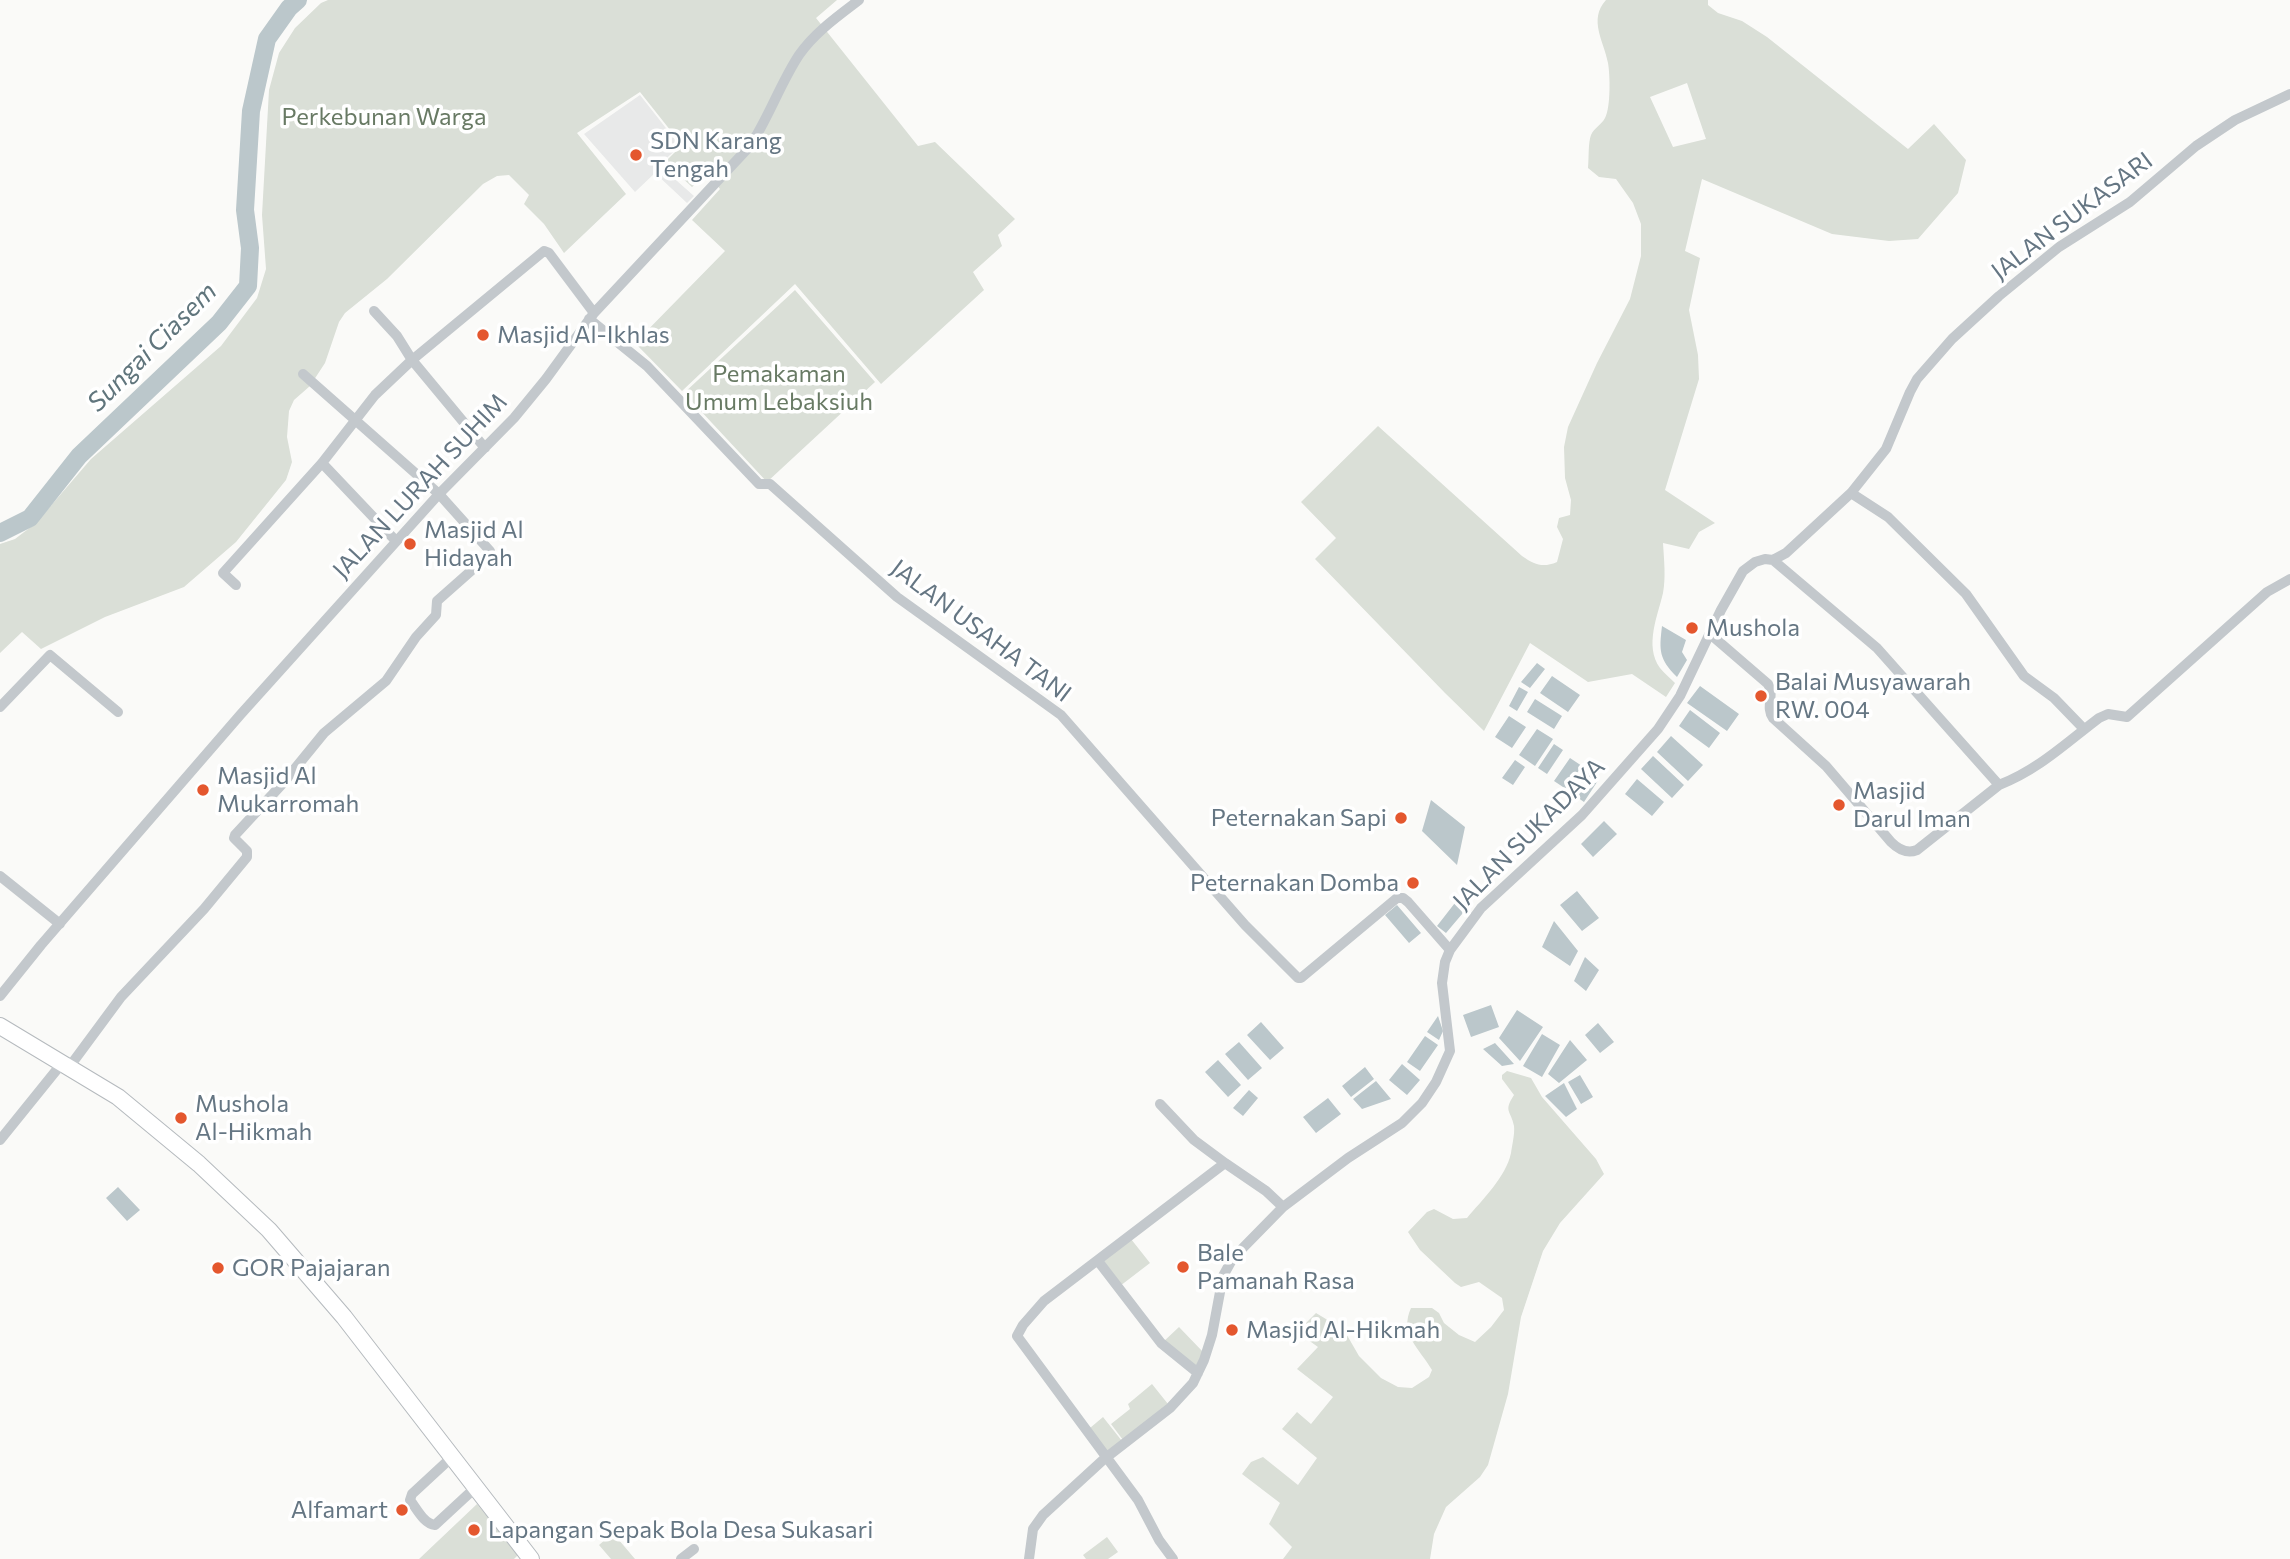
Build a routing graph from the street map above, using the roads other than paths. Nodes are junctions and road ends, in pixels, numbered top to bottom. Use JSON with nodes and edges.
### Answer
{"nodes":[{"id":1,"x":859,"y":0,"type":"edge"},
{"id":2,"x":2290,"y":94,"type":"edge"},
{"id":3,"x":374,"y":311,"type":"dead end"},
{"id":4,"x":592,"y":316,"type":"junction"},
{"id":5,"x":412,"y":360,"type":"junction"},
{"id":6,"x":303,"y":374,"type":"dead end"},
{"id":7,"x":356,"y":419,"type":"junction"},
{"id":8,"x":485,"y":448,"type":"junction"},
{"id":9,"x":322,"y":463,"type":"junction"},
{"id":10,"x":439,"y":494,"type":"junction"},
{"id":11,"x":1850,"y":494,"type":"junction"},
{"id":12,"x":396,"y":541,"type":"junction"},
{"id":13,"x":1773,"y":560,"type":"junction"},
{"id":14,"x":2290,"y":579,"type":"edge"},
{"id":15,"x":236,"y":585,"type":"dead end"},
{"id":16,"x":1710,"y":634,"type":"junction"},
{"id":17,"x":0,"y":707,"type":"edge"},
{"id":18,"x":118,"y":712,"type":"dead end"},
{"id":19,"x":2084,"y":729,"type":"junction"},
{"id":20,"x":1999,"y":785,"type":"junction"},
{"id":21,"x":0,"y":876,"type":"edge"},
{"id":22,"x":60,"y":924,"type":"junction"},
{"id":23,"x":1450,"y":950,"type":"junction"},
{"id":24,"x":0,"y":996,"type":"edge"},
{"id":25,"x":0,"y":1026,"type":"edge"},
{"id":26,"x":66,"y":1064,"type":"junction"},
{"id":27,"x":1160,"y":1104,"type":"dead end"},
{"id":28,"x":0,"y":1140,"type":"edge"},
{"id":29,"x":1225,"y":1163,"type":"junction"},
{"id":30,"x":1283,"y":1207,"type":"junction"},
{"id":31,"x":1098,"y":1261,"type":"junction"},
{"id":32,"x":1198,"y":1373,"type":"junction"},
{"id":33,"x":452,"y":1457,"type":"junction"},
{"id":34,"x":1108,"y":1457,"type":"junction"},
{"id":35,"x":475,"y":1488,"type":"junction"},
{"id":36,"x":694,"y":1549,"type":"dead end"},
{"id":37,"x":525,"y":1557,"type":"edge"},
{"id":38,"x":681,"y":1559,"type":"edge"},
{"id":39,"x":1029,"y":1559,"type":"edge"},
{"id":40,"x":1173,"y":1559,"type":"edge"}],
"edges":[{"from":1,"to":4,"type":"street","name":"JALAN LURAH SUHIM"},
{"from":2,"to":11,"type":"street","name":"JALAN SUKASARI"},
{"from":3,"to":5,"type":"street"},
{"from":4,"to":5,"type":"street","name":"JALAN USAHA TANI"},
{"from":4,"to":8,"type":"street","name":"JALAN LURAH SUHIM"},
{"from":4,"to":23,"type":"street","name":"JALAN USAHA TANI"},
{"from":5,"to":7,"type":"street"},
{"from":5,"to":8,"type":"street"},
{"from":6,"to":7,"type":"street"},
{"from":7,"to":9,"type":"street"},
{"from":7,"to":10,"type":"street"},
{"from":8,"to":10,"type":"street","name":"JALAN LURAH SUHIM"},
{"from":9,"to":12,"type":"street"},
{"from":9,"to":15,"type":"street"},
{"from":10,"to":12,"type":"street","name":"JALAN LURAH SUHIM"},
{"from":10,"to":26,"type":"street"},
{"from":11,"to":13,"type":"street","name":"JALAN SUKASARI"},
{"from":11,"to":19,"type":"street"},
{"from":12,"to":22,"type":"street","name":"JALAN LURAH SUHIM"},
{"from":13,"to":16,"type":"street","name":"JALAN SUKADAYA"},
{"from":13,"to":20,"type":"street"},
{"from":14,"to":19,"type":"street"},
{"from":16,"to":20,"type":"street"},
{"from":16,"to":23,"type":"street","name":"JALAN SUKADAYA"},
{"from":17,"to":18,"type":"street"},
{"from":19,"to":20,"type":"street"},
{"from":21,"to":22,"type":"street"},
{"from":22,"to":24,"type":"street","name":"JALAN LURAH SUHIM"},
{"from":23,"to":30,"type":"street","name":"JALAN SUKADAYA"},
{"from":25,"to":26,"type":"main road"},
{"from":26,"to":28,"type":"street"},
{"from":26,"to":33,"type":"main road"},
{"from":27,"to":29,"type":"street"},
{"from":29,"to":30,"type":"street"},
{"from":29,"to":31,"type":"street"},
{"from":30,"to":32,"type":"street","name":"JALAN SUKADAYA"},
{"from":31,"to":32,"type":"street"},
{"from":31,"to":34,"type":"street"},
{"from":32,"to":34,"type":"street","name":"JALAN SUKADAYA"},
{"from":33,"to":35,"type":"main road"},
{"from":33,"to":35,"type":"street"},
{"from":34,"to":39,"type":"street","name":"JALAN SUKADAYA"},
{"from":34,"to":40,"type":"street"},
{"from":35,"to":37,"type":"main road"},
{"from":36,"to":38,"type":"street"}]}
